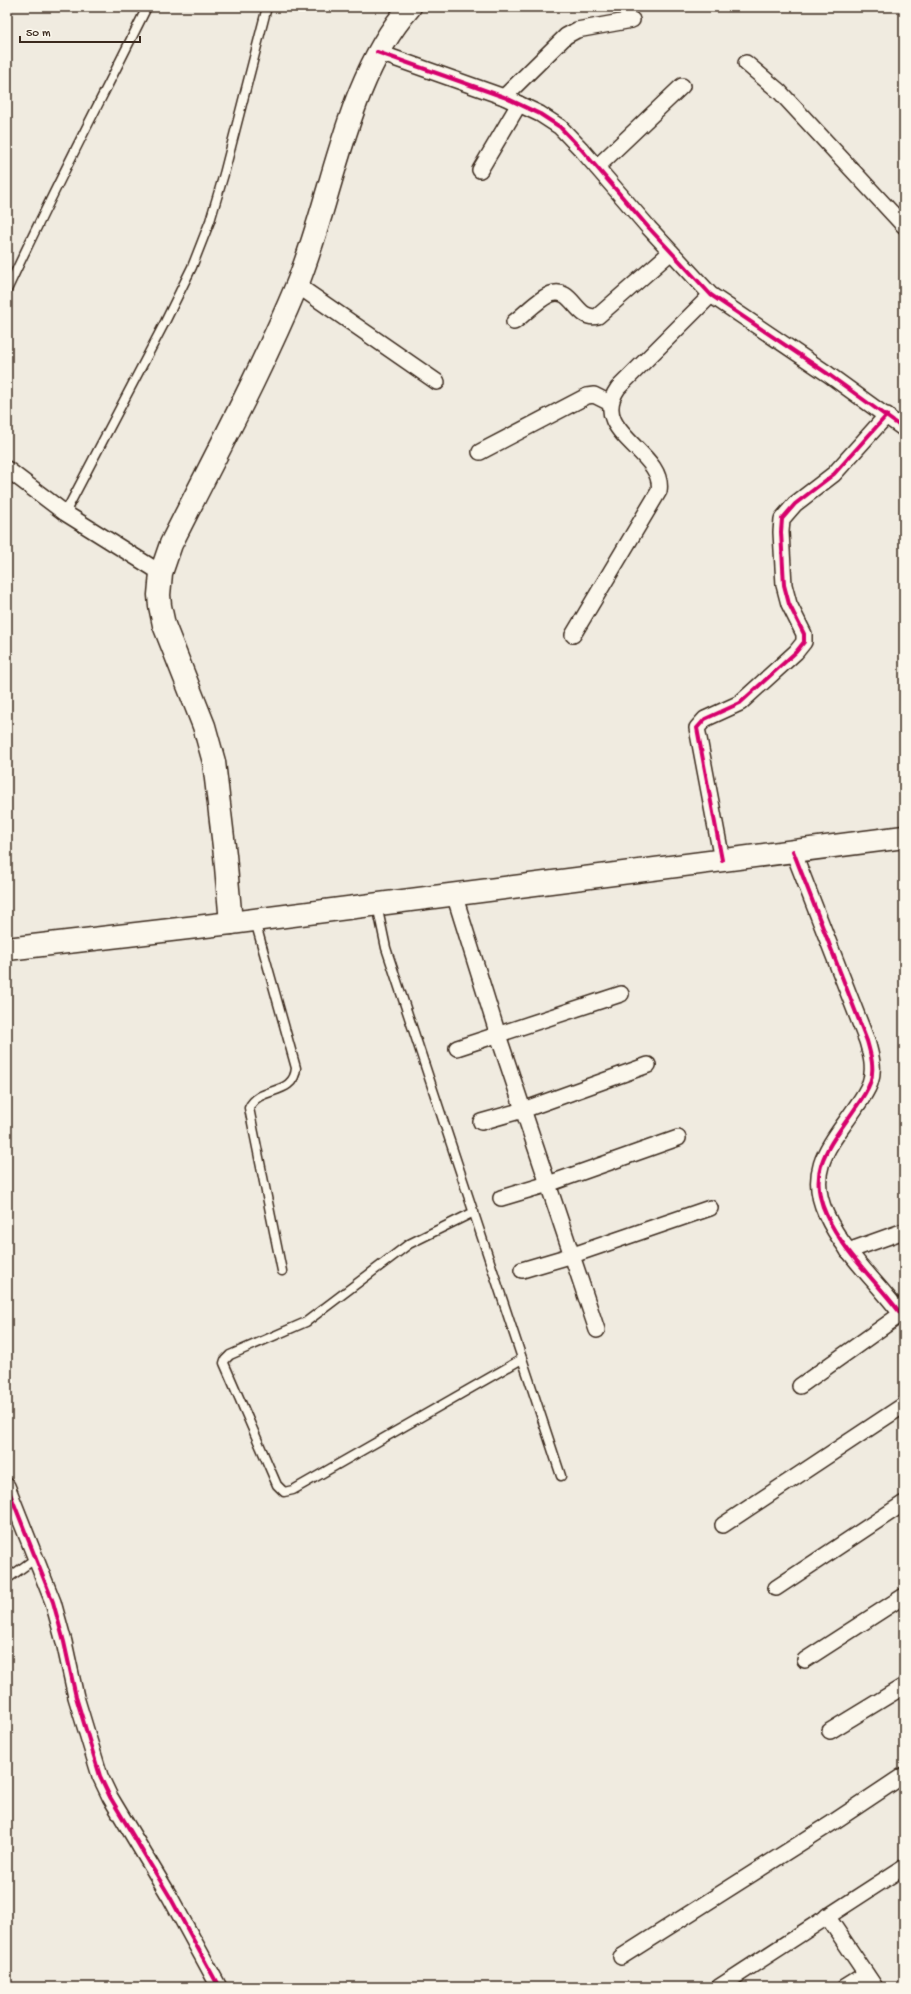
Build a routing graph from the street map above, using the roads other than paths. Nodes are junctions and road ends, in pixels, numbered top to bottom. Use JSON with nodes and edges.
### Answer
{"nodes":[{"id":1,"x":147,"y":7,"type":"edge"},
{"id":2,"x":267,"y":7,"type":"edge"},
{"id":3,"x":410,"y":7,"type":"edge"},
{"id":4,"x":632,"y":20,"type":"dead end"},
{"id":5,"x":377,"y":52,"type":"junction"},
{"id":6,"x":746,"y":64,"type":"dead end"},
{"id":7,"x":682,"y":86,"type":"dead end"},
{"id":8,"x":504,"y":97,"type":"junction"},
{"id":9,"x":519,"y":104,"type":"junction"},
{"id":10,"x":597,"y":167,"type":"junction"},
{"id":11,"x":480,"y":170,"type":"dead end"},
{"id":12,"x":904,"y":226,"type":"edge"},
{"id":13,"x":671,"y":252,"type":"junction"},
{"id":14,"x":297,"y":285,"type":"junction"},
{"id":15,"x":7,"y":290,"type":"edge"},
{"id":16,"x":711,"y":295,"type":"junction"},
{"id":17,"x":514,"y":322,"type":"dead end"},
{"id":18,"x":437,"y":382,"type":"dead end"},
{"id":19,"x":610,"y":403,"type":"junction"},
{"id":20,"x":887,"y":415,"type":"junction"},
{"id":21,"x":904,"y":429,"type":"edge"},
{"id":22,"x":480,"y":452,"type":"dead end"},
{"id":23,"x":7,"y":469,"type":"edge"},
{"id":24,"x":65,"y":513,"type":"junction"},
{"id":25,"x":161,"y":573,"type":"junction"},
{"id":26,"x":573,"y":635,"type":"dead end"},
{"id":27,"x":904,"y":837,"type":"edge"},
{"id":28,"x":793,"y":851,"type":"junction"},
{"id":29,"x":721,"y":854,"type":"junction"},
{"id":30,"x":454,"y":894,"type":"junction"},
{"id":31,"x":379,"y":914,"type":"junction"},
{"id":32,"x":255,"y":920,"type":"junction"},
{"id":33,"x":230,"y":923,"type":"junction"},
{"id":34,"x":11,"y":948,"type":"edge"},
{"id":35,"x":621,"y":994,"type":"dead end"},
{"id":36,"x":498,"y":1035,"type":"junction"},
{"id":37,"x":457,"y":1048,"type":"dead end"},
{"id":38,"x":648,"y":1065,"type":"dead end"},
{"id":39,"x":524,"y":1110,"type":"junction"},
{"id":40,"x":481,"y":1122,"type":"dead end"},
{"id":41,"x":678,"y":1138,"type":"dead end"},
{"id":42,"x":548,"y":1184,"type":"junction"},
{"id":43,"x":501,"y":1198,"type":"dead end"},
{"id":44,"x":710,"y":1208,"type":"dead end"},
{"id":45,"x":474,"y":1212,"type":"junction"},
{"id":46,"x":904,"y":1231,"type":"edge"},
{"id":47,"x":848,"y":1251,"type":"junction"},
{"id":48,"x":572,"y":1255,"type":"junction"},
{"id":49,"x":522,"y":1270,"type":"dead end"},
{"id":50,"x":282,"y":1271,"type":"dead end"},
{"id":51,"x":903,"y":1314,"type":"edge"},
{"id":52,"x":598,"y":1330,"type":"dead end"},
{"id":53,"x":522,"y":1359,"type":"junction"},
{"id":54,"x":800,"y":1386,"type":"dead end"},
{"id":55,"x":904,"y":1406,"type":"edge"},
{"id":56,"x":561,"y":1476,"type":"dead end"},
{"id":57,"x":7,"y":1486,"type":"edge"},
{"id":58,"x":904,"y":1503,"type":"edge"},
{"id":59,"x":723,"y":1525,"type":"dead end"},
{"id":60,"x":36,"y":1558,"type":"junction"},
{"id":61,"x":7,"y":1580,"type":"edge"},
{"id":62,"x":776,"y":1588,"type":"dead end"},
{"id":63,"x":904,"y":1596,"type":"edge"},
{"id":64,"x":805,"y":1660,"type":"dead end"},
{"id":65,"x":904,"y":1686,"type":"edge"},
{"id":66,"x":830,"y":1731,"type":"dead end"},
{"id":67,"x":904,"y":1775,"type":"edge"},
{"id":68,"x":904,"y":1867,"type":"edge"},
{"id":69,"x":827,"y":1916,"type":"junction"},
{"id":70,"x":621,"y":1957,"type":"dead end"},
{"id":71,"x":866,"y":1974,"type":"junction"},
{"id":72,"x":219,"y":1987,"type":"edge"},
{"id":73,"x":719,"y":1987,"type":"edge"},
{"id":74,"x":845,"y":1987,"type":"edge"},
{"id":75,"x":875,"y":1987,"type":"edge"}],
"edges":[{"from":1,"to":15,"type":"lane"},
{"from":2,"to":24,"type":"lane"},
{"from":3,"to":5,"type":"main road"},
{"from":4,"to":8,"type":"street"},
{"from":5,"to":8,"type":"street"},
{"from":5,"to":14,"type":"main road"},
{"from":6,"to":12,"type":"street"},
{"from":7,"to":10,"type":"street"},
{"from":8,"to":9,"type":"street"},
{"from":9,"to":10,"type":"street"},
{"from":9,"to":11,"type":"street"},
{"from":10,"to":13,"type":"street"},
{"from":13,"to":16,"type":"street"},
{"from":13,"to":17,"type":"street"},
{"from":14,"to":18,"type":"street"},
{"from":14,"to":25,"type":"main road"},
{"from":16,"to":19,"type":"street"},
{"from":16,"to":20,"type":"street"},
{"from":19,"to":22,"type":"street"},
{"from":19,"to":26,"type":"street"},
{"from":20,"to":21,"type":"street"},
{"from":20,"to":29,"type":"street"},
{"from":23,"to":24,"type":"street"},
{"from":24,"to":25,"type":"street"},
{"from":25,"to":33,"type":"main road"},
{"from":27,"to":28,"type":"main road"},
{"from":28,"to":29,"type":"main road"},
{"from":28,"to":47,"type":"street"},
{"from":29,"to":30,"type":"main road"},
{"from":30,"to":31,"type":"main road"},
{"from":30,"to":36,"type":"street"},
{"from":31,"to":32,"type":"main road"},
{"from":31,"to":45,"type":"lane"},
{"from":32,"to":33,"type":"main road"},
{"from":32,"to":50,"type":"lane"},
{"from":33,"to":34,"type":"main road"},
{"from":35,"to":36,"type":"street"},
{"from":36,"to":37,"type":"street"},
{"from":36,"to":39,"type":"street"},
{"from":38,"to":39,"type":"street"},
{"from":39,"to":40,"type":"street"},
{"from":39,"to":42,"type":"street"},
{"from":41,"to":42,"type":"street"},
{"from":42,"to":43,"type":"street"},
{"from":42,"to":48,"type":"street"},
{"from":44,"to":48,"type":"street"},
{"from":45,"to":53,"type":"lane"},
{"from":45,"to":53,"type":"lane"},
{"from":46,"to":47,"type":"street"},
{"from":47,"to":51,"type":"street"},
{"from":48,"to":49,"type":"street"},
{"from":48,"to":52,"type":"street"},
{"from":51,"to":54,"type":"street"},
{"from":53,"to":56,"type":"lane"},
{"from":55,"to":59,"type":"street"},
{"from":57,"to":60,"type":"street"},
{"from":58,"to":62,"type":"street"},
{"from":60,"to":61,"type":"lane"},
{"from":60,"to":72,"type":"street"},
{"from":63,"to":64,"type":"street"},
{"from":65,"to":66,"type":"street"},
{"from":67,"to":70,"type":"street"},
{"from":68,"to":69,"type":"street"},
{"from":69,"to":71,"type":"street"},
{"from":69,"to":73,"type":"street"},
{"from":71,"to":74,"type":"street"},
{"from":71,"to":75,"type":"street"}]}
